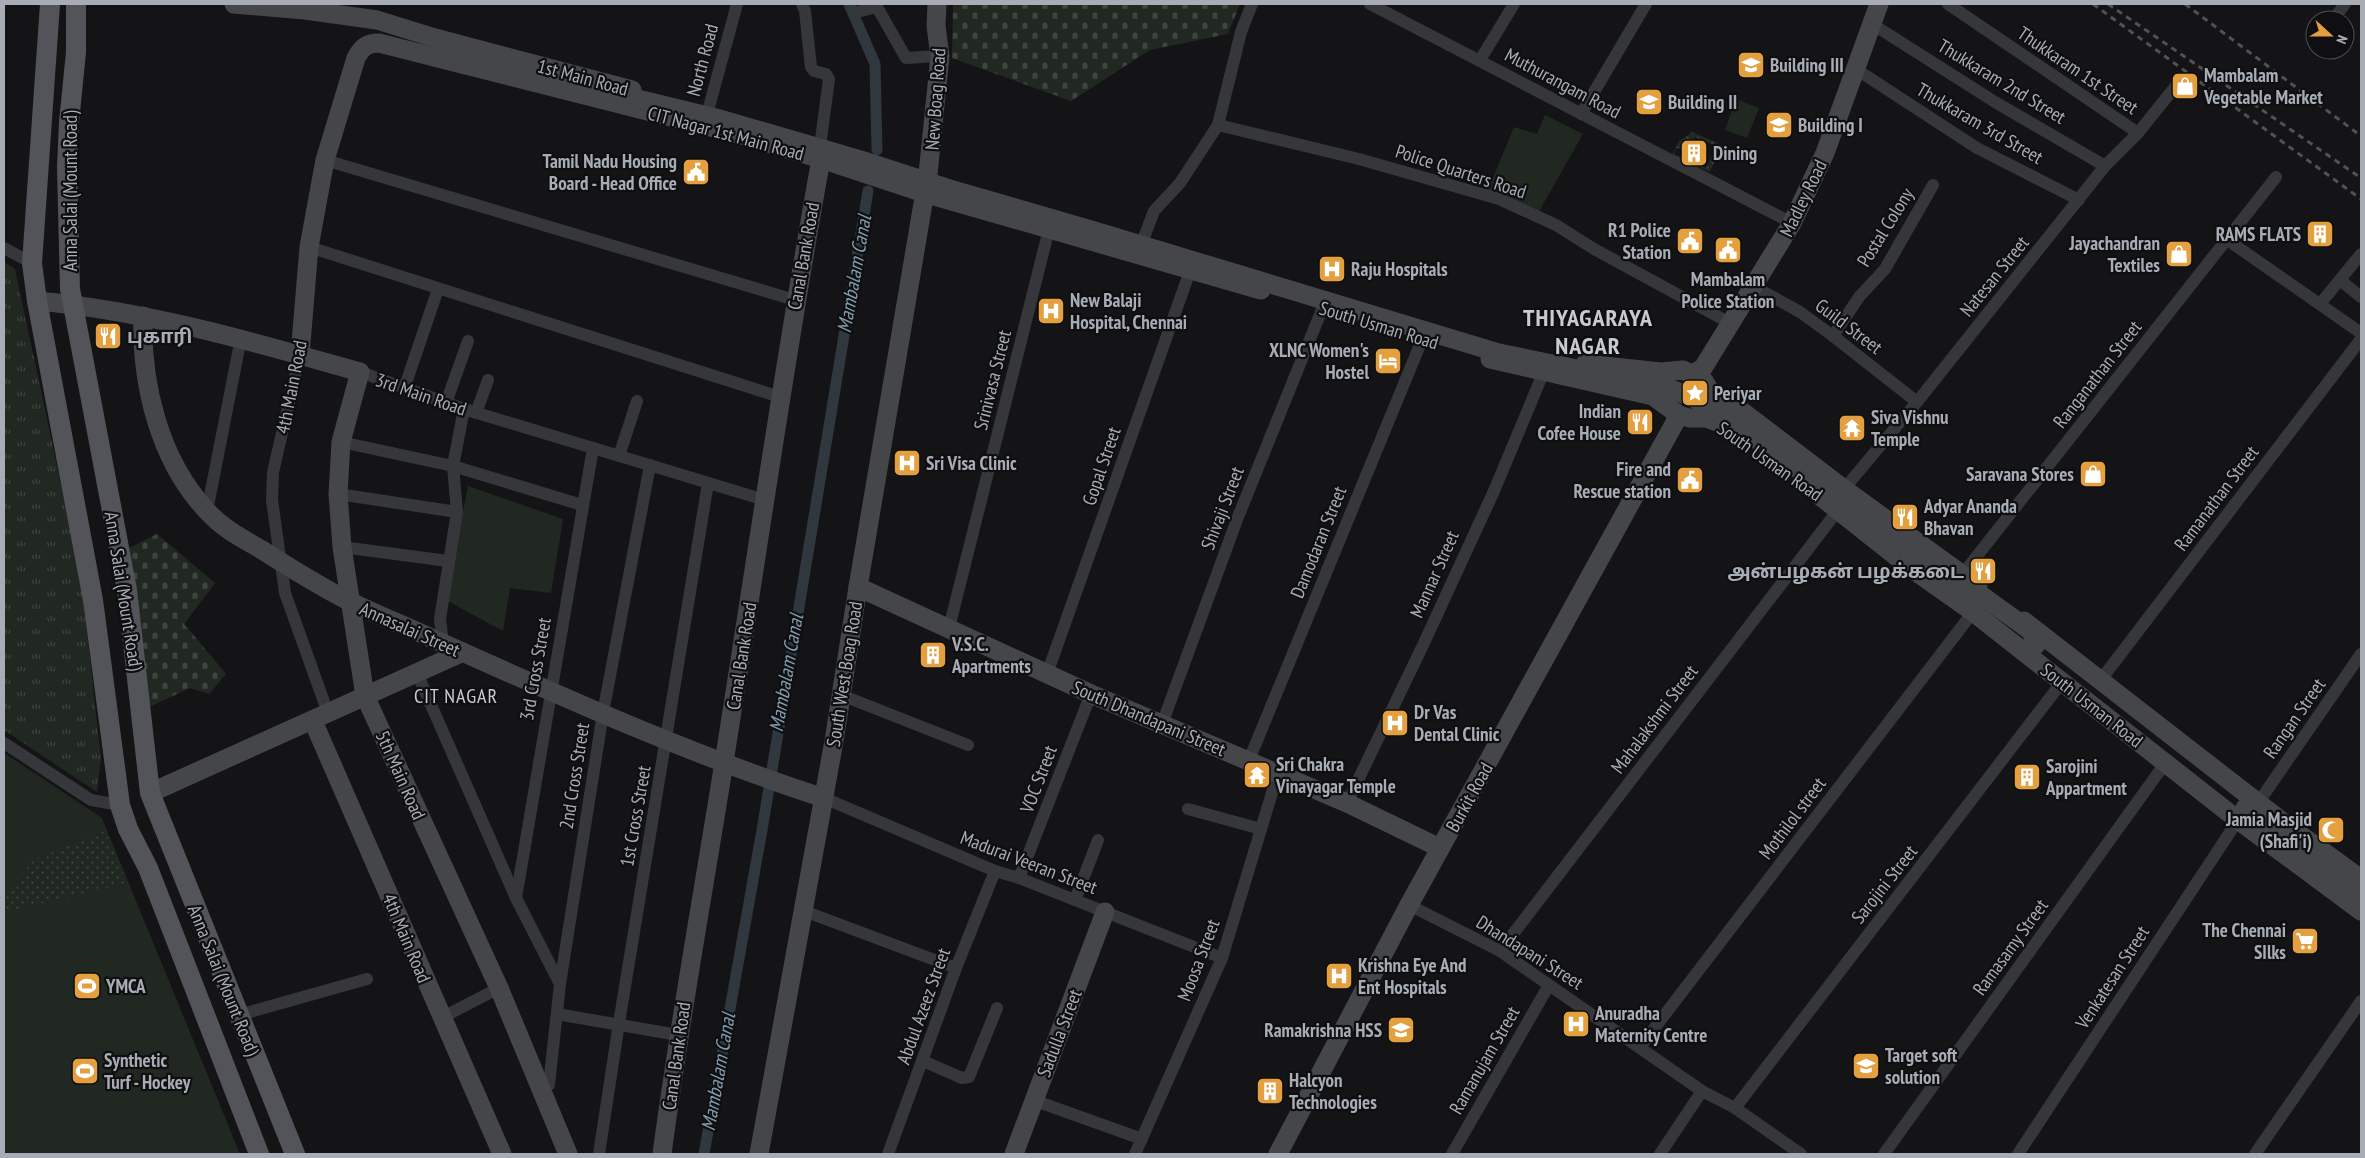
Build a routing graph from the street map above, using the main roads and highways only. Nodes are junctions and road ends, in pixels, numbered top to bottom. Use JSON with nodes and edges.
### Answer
{"nodes":[{"id":1,"x":50,"y":4,"type":"edge"},
{"id":2,"x":76,"y":4,"type":"edge"},
{"id":3,"x":176,"y":858,"type":"junction"},
{"id":4,"x":148,"y":868,"type":"junction"},
{"id":5,"x":259,"y":1154,"type":"edge"},
{"id":6,"x":294,"y":1154,"type":"edge"}],
"edges":[{"from":1,"to":4,"type":"main road","name":"Anna Salai (Mount Road)"},
{"from":2,"to":3,"type":"main road","name":"Anna Salai (Mount Road)"},
{"from":3,"to":4,"type":"main road"},
{"from":3,"to":6,"type":"main road","name":"Anna Salai (Mount Road)"},
{"from":4,"to":5,"type":"main road","name":"Anna Salai (Mount Road)"}]}
